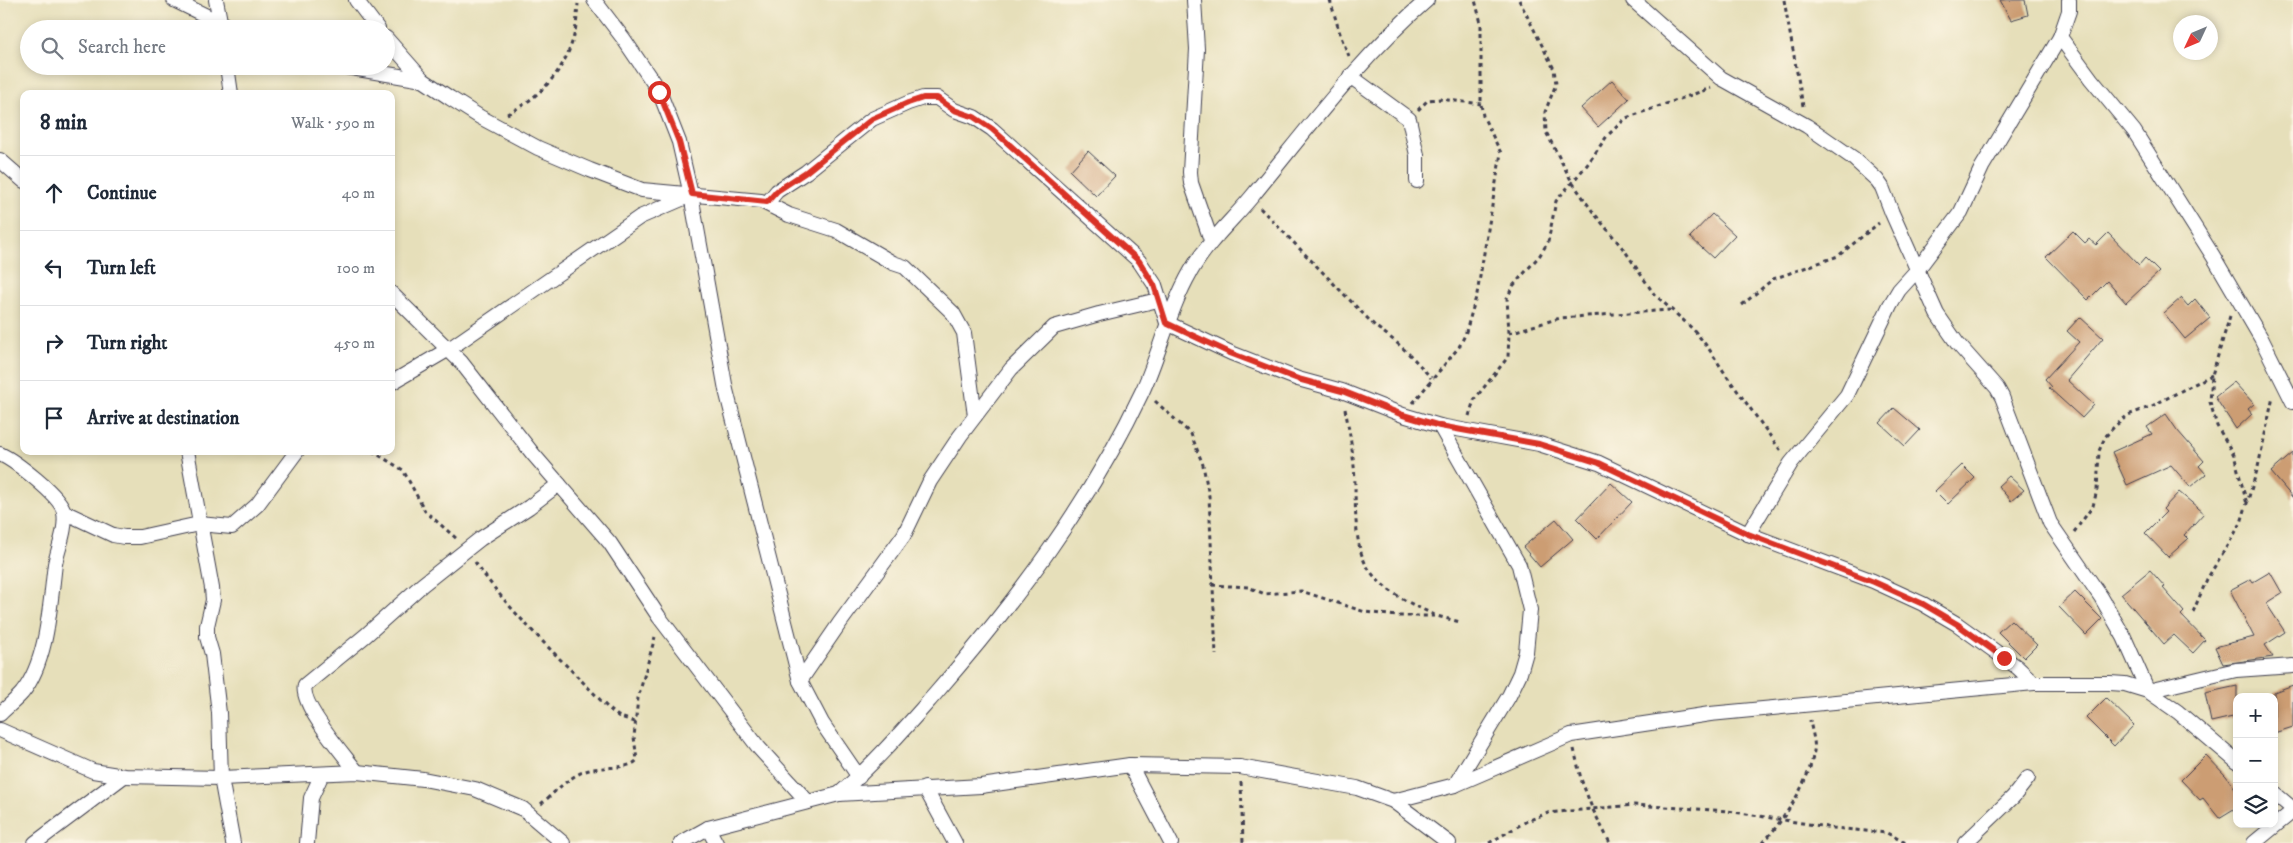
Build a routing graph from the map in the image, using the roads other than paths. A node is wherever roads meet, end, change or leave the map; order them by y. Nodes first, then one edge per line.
1 (174, 0) edge
2 (216, 0) edge
3 (356, 0) edge
4 (594, 0) edge
5 (1194, 0) edge
6 (1428, 0) edge
7 (1633, 0) edge
8 (2069, 0) edge
9 (213, 20) edge
10 (223, 20) edge
11 (371, 20) edge
12 (2060, 37) junction
13 (395, 48) edge
14 (1353, 73) junction
15 (228, 75) edge
16 (393, 75) edge
17 (423, 80) junction
18 (230, 90) edge
19 (0, 160) edge
20 (20, 178) edge
21 (1417, 181) dead end
22 (692, 194) junction
23 (767, 202) junction
24 (1211, 240) junction
25 (1918, 269) junction
26 (395, 297) edge
27 (1158, 300) junction
28 (1166, 323) junction
29 (449, 349) junction
30 (395, 381) edge
31 (2293, 402) edge
32 (975, 416) junction
33 (1440, 426) junction
34 (0, 454) edge
35 (188, 455) edge
36 (294, 455) edge
37 (558, 484) junction
38 (64, 512) junction
39 (199, 524) junction
40 (1748, 534) junction
41 (2293, 666) edge
42 (800, 681) junction
43 (2034, 683) junction
44 (2148, 691) junction
45 (0, 714) edge
46 (0, 730) edge
47 (2233, 759) edge
48 (1130, 764) junction
49 (358, 772) junction
50 (322, 774) junction
51 (124, 776) junction
52 (859, 777) junction
53 (221, 778) junction
54 (2028, 778) dead end
55 (1454, 785) junction
56 (925, 788) junction
57 (839, 794) junction
58 (2278, 797) edge
59 (1393, 801) junction
60 (808, 802) junction
61 (2293, 810) edge
62 (708, 828) junction
63 (34, 843) edge
64 (233, 843) edge
65 (307, 843) edge
66 (564, 843) edge
67 (681, 843) edge
68 (716, 843) edge
69 (954, 843) edge
70 (1171, 843) edge
71 (1449, 843) edge
72 (1965, 843) edge
73 (2254, 843) edge

1 - 9 street
2 - 10 street
3 - 11 street
4 - 22 street
5 - 24 street
6 - 14 street
7 - 25 street
8 - 12 street
12 - 25 street
12 - 31 street
13 - 17 street
14 - 21 street
14 - 24 street
15 - 18 street
16 - 17 street
17 - 22 street
19 - 20 street
22 - 23 street
22 - 29 street
22 - 42 street
23 - 27 street
23 - 32 street
24 - 28 street
25 - 40 street
25 - 44 street
26 - 29 street
27 - 28 street
27 - 32 street
28 - 33 street
28 - 52 street
29 - 30 street
29 - 37 street
32 - 42 street
33 - 40 street
33 - 55 street
34 - 38 street
35 - 39 street
36 - 39 street
37 - 49 street
37 - 60 street
38 - 39 street
38 - 45 street
39 - 53 street
40 - 43 street
41 - 44 street
42 - 52 street
43 - 44 street
43 - 55 street
44 - 47 street
46 - 51 street
48 - 56 street
48 - 59 street
48 - 70 street
49 - 50 street
49 - 66 street
50 - 53 street
50 - 65 street
51 - 53 street
51 - 63 street
52 - 57 street
53 - 64 street
54 - 72 street
55 - 59 street
56 - 57 street
56 - 69 street
57 - 60 street
58 - 61 street
59 - 71 street
60 - 62 street
61 - 73 street
62 - 67 street
62 - 68 street

